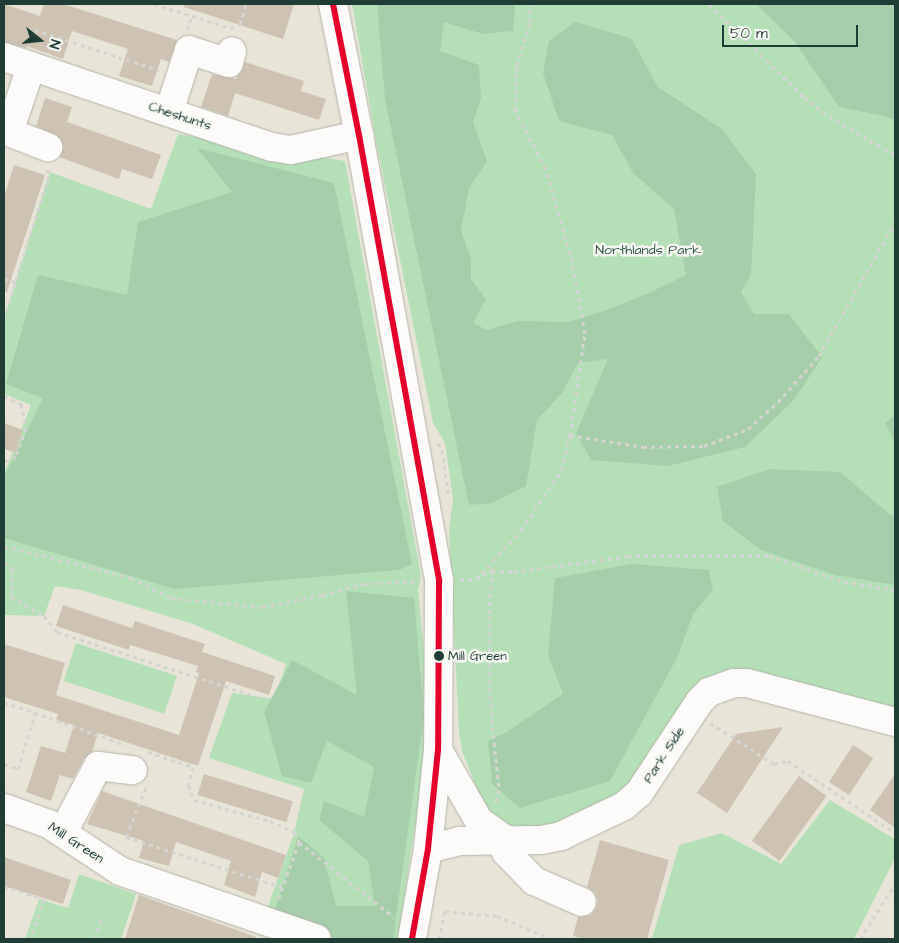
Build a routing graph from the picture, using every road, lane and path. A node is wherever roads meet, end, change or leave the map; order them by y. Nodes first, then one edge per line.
1 (154, 4) edge
2 (246, 4) edge
3 (333, 4) edge
4 (531, 4) edge
5 (709, 4) edge
6 (192, 16) junction
7 (35, 30) dead end
8 (186, 33) dead end
9 (232, 51) dead end
10 (4, 57) edge
11 (31, 66) junction
12 (164, 71) dead end
13 (169, 112) junction
14 (359, 135) junction
15 (895, 156) edge
16 (49, 160) joint
17 (895, 222) edge
18 (4, 278) edge
19 (15, 282) junction
20 (4, 318) edge
21 (4, 396) edge
22 (570, 436) junction
23 (4, 460) edge
24 (4, 546) edge
25 (4, 561) edge
26 (492, 570) junction
27 (476, 579) junction
28 (454, 580) dead end
29 (420, 581) dead end
30 (895, 590) edge
31 (258, 696) dead end
32 (4, 702) edge
33 (35, 713) junction
34 (708, 721) dead end
35 (895, 722) edge
36 (438, 750) junction
37 (156, 755) junction
38 (142, 763) junction
39 (4, 764) edge
40 (495, 807) dead end
41 (4, 808) edge
42 (63, 832) junction
43 (895, 834) edge
44 (505, 839) junction
45 (299, 842) junction
46 (428, 849) junction
47 (895, 884) edge
48 (4, 886) edge
49 (282, 887) junction
50 (582, 902) dead end
51 (439, 908) dead end
52 (445, 911) junction
53 (103, 916) dead end
54 (395, 918) dead end
55 (259, 922) edge
56 (30, 939) edge
57 (96, 939) edge
58 (317, 939) edge
59 (412, 939) edge
60 (439, 939) edge
61 (552, 939) edge
62 (860, 939) edge

1 - 6 path
2 - 6 path
3 - 14 street
4 - 22 path
5 - 15 path
6 - 8 path
7 - 12 path
9 - 13 street
10 - 11 street, Cheshunts
11 - 13 street, Cheshunts
11 - 16 street
13 - 14 street, Cheshunts
14 - 36 street
16 - 19 path
17 - 22 path
18 - 19 path
19 - 20 path
21 - 23 path
22 - 27 path
24 - 29 path
25 - 31 path
26 - 27 path
26 - 30 path
26 - 40 path
27 - 28 path
32 - 33 path
33 - 38 path
33 - 39 path
34 - 43 path
35 - 44 street, Park Side
36 - 44 street
36 - 46 street
37 - 38 path
37 - 38 path
37 - 45 path
38 - 42 street
38 - 49 path
41 - 42 street, Mill Green
42 - 55 street, Mill Green
44 - 46 street, Park Side
44 - 50 street
45 - 49 path
45 - 54 path
46 - 59 street
47 - 62 path
48 - 56 path
49 - 55 path
51 - 52 path
52 - 60 path
52 - 61 path
53 - 57 path
55 - 58 street, Mill Green

